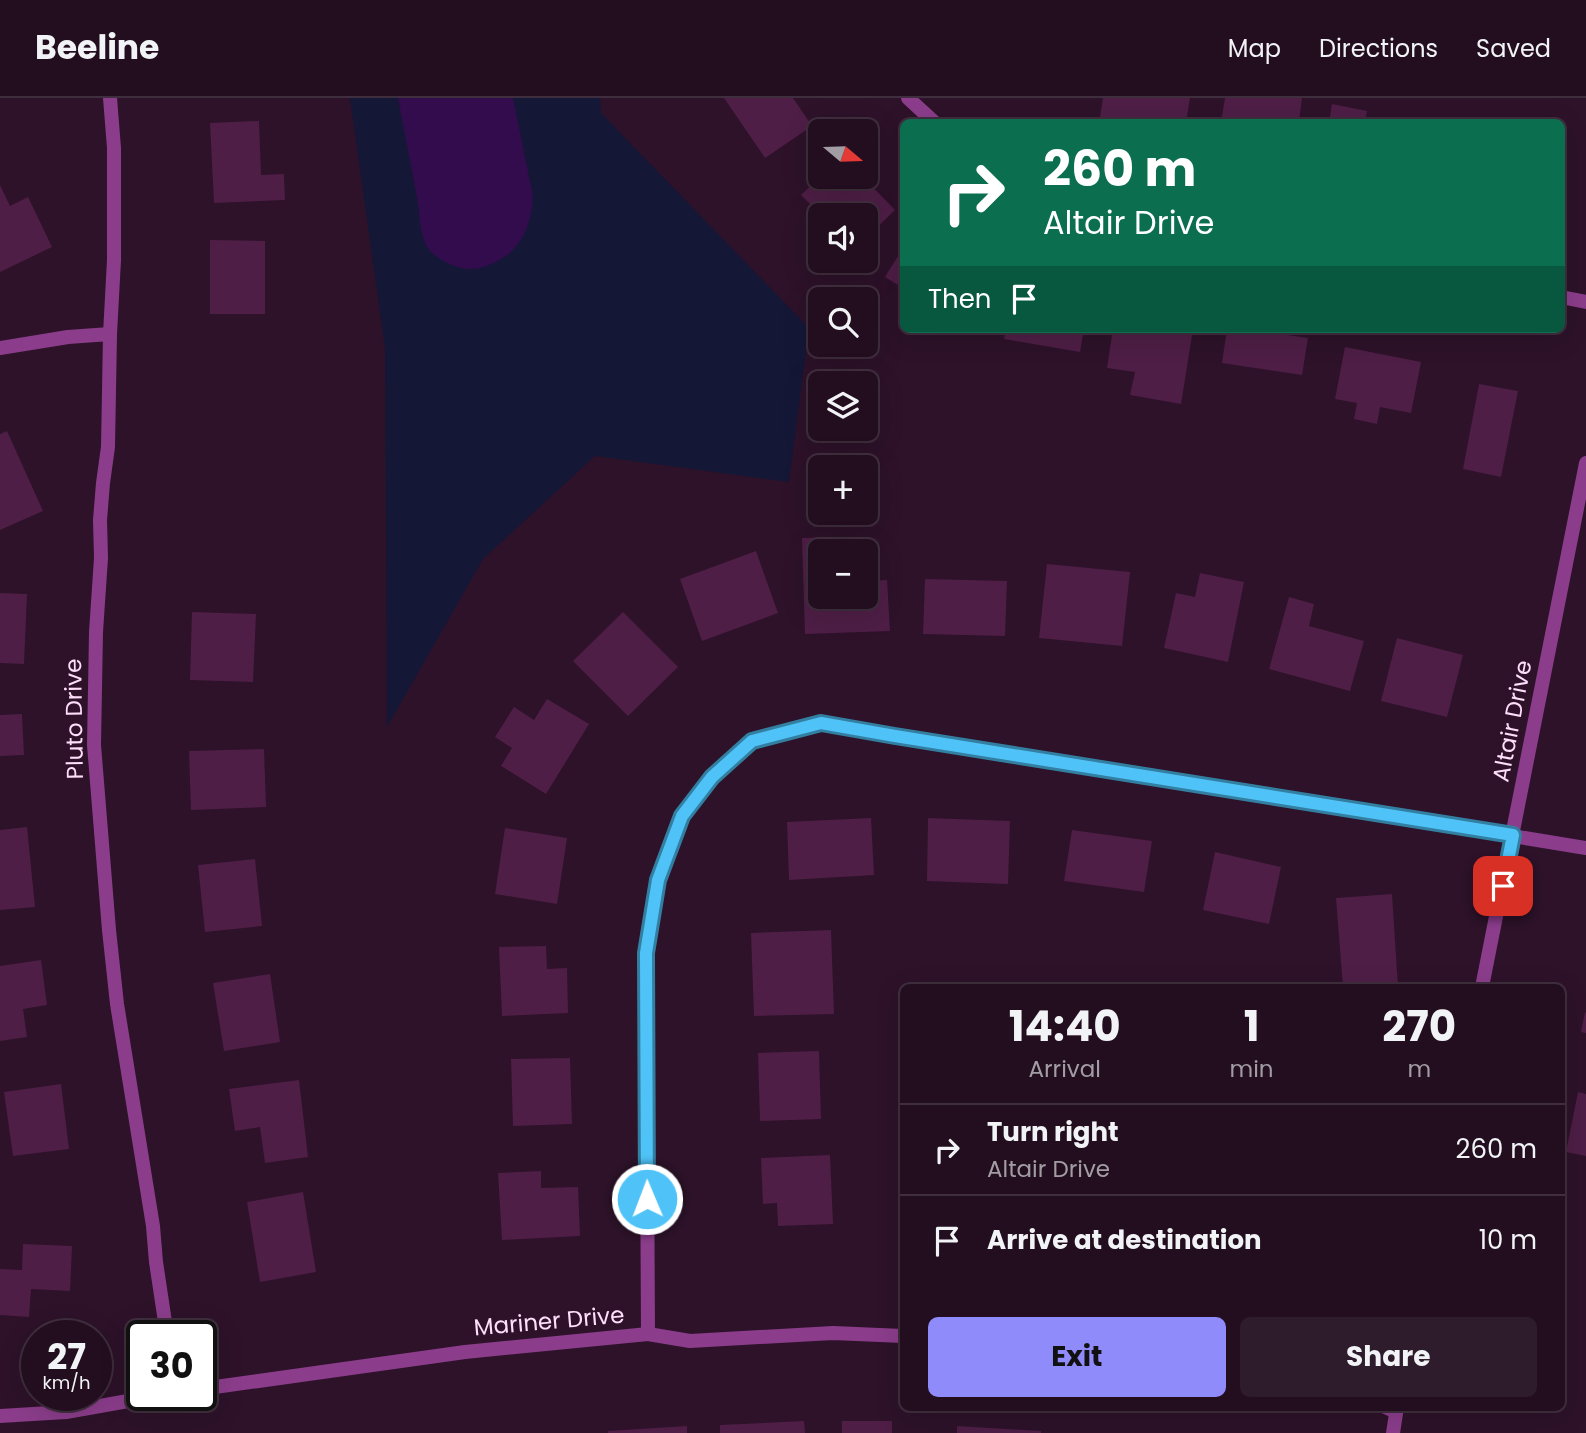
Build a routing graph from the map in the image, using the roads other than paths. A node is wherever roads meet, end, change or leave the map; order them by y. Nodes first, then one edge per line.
1 (110, 98) edge
2 (908, 98) edge
3 (931, 119) edge
4 (1565, 298) edge
5 (1586, 302) edge
6 (110, 334) junction
7 (0, 348) edge
8 (1586, 463) edge
9 (1513, 835) junction
10 (1586, 848) edge
11 (1483, 984) edge
12 (165, 1320) edge
13 (648, 1334) junction
14 (900, 1336) edge
15 (217, 1387) edge
16 (126, 1401) edge
17 (1393, 1411) edge
18 (0, 1416) edge
19 (1393, 1433) edge

1 - 6 street, Pluto Drive
2 - 3 street
4 - 5 street
6 - 7 street
6 - 12 street, Pluto Drive
8 - 9 street, Altair Drive
9 - 10 street
9 - 11 street, Altair Drive
9 - 13 street
13 - 14 street, Mariner Drive
13 - 15 street, Mariner Drive
16 - 18 street
17 - 19 street

